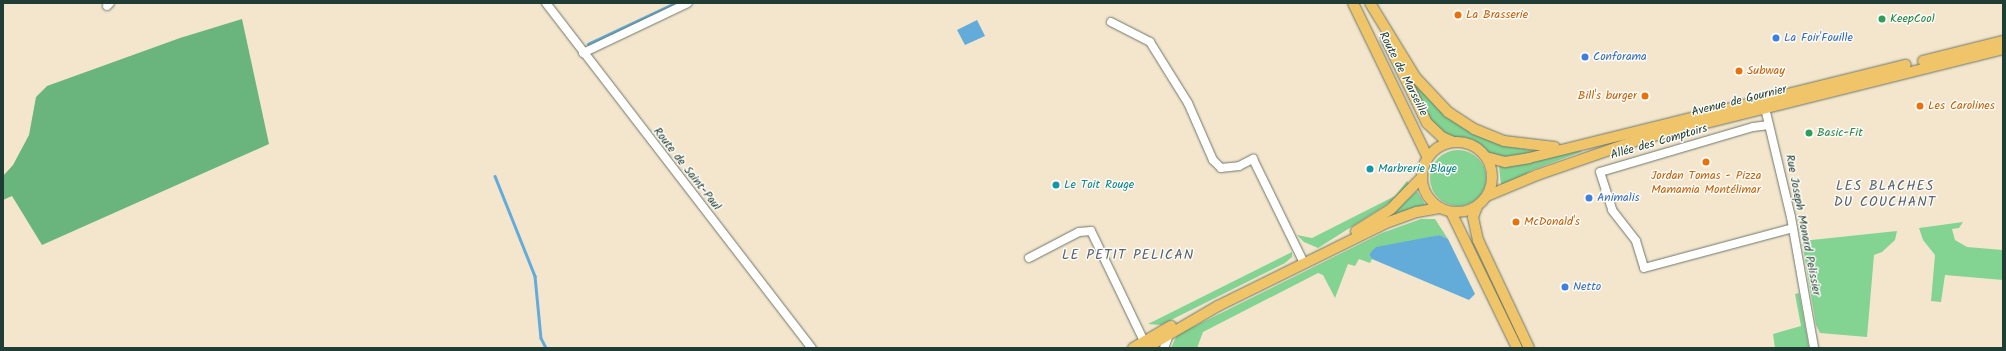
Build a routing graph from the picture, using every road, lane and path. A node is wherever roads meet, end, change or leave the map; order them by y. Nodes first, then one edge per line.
1 (546, 3) edge
2 (688, 3) edge
3 (1353, 3) edge
4 (1370, 3) edge
5 (1111, 22) dead end
6 (2003, 41) edge
7 (2003, 49) edge
8 (583, 53) junction
9 (1765, 108) junction
10 (1769, 125) junction
11 (1453, 142) junction
12 (1590, 142) junction
13 (1567, 147) junction
14 (1486, 157) junction
15 (1428, 158) junction
16 (1537, 175) junction
17 (1422, 177) junction
18 (1487, 196) junction
19 (1477, 206) junction
20 (1440, 208) junction
21 (1451, 212) junction
22 (1793, 228) junction
23 (1317, 256) junction
24 (1029, 258) dead end
25 (1304, 263) junction
26 (1218, 306) junction
27 (1169, 335) junction
28 (1145, 345) edge
29 (812, 348) edge
30 (1133, 348) edge
31 (1164, 348) edge
32 (1517, 348) edge
33 (1528, 348) edge
34 (1814, 348) edge

1 - 8 street, Route de Saint-Paul
2 - 8 street
3 - 15 main road, Route de Marseille
4 - 11 main road
4 - 13 main road
5 - 25 street
6 - 12 main road, Avenue de Gournier
7 - 9 main road, Avenue de Gournier
8 - 29 street, Route de Saint-Paul
9 - 10 street, Rue Joseph Monard Pelissier
9 - 16 main road, Avenue de Gournier
10 - 22 street, Rue Joseph Monard Pelissier
10 - 22 street, Allée des Comptoirs
11 - 14 main road
11 - 15 main road
12 - 13 main road, Avenue de Gournier
12 - 16 main road
13 - 14 main road, Avenue de Gournier
14 - 18 main road
15 - 17 main road
16 - 18 main road, Avenue de Gournier
17 - 20 main road
17 - 23 main road
18 - 19 main road
19 - 21 main road
19 - 33 main road
20 - 21 main road
20 - 23 main road
21 - 32 main road
22 - 34 street, Rue Joseph Monard Pelissier
23 - 25 main road
24 - 28 street
25 - 26 main road
26 - 27 main road
26 - 28 main road
27 - 28 main road
27 - 31 street
28 - 30 main road

